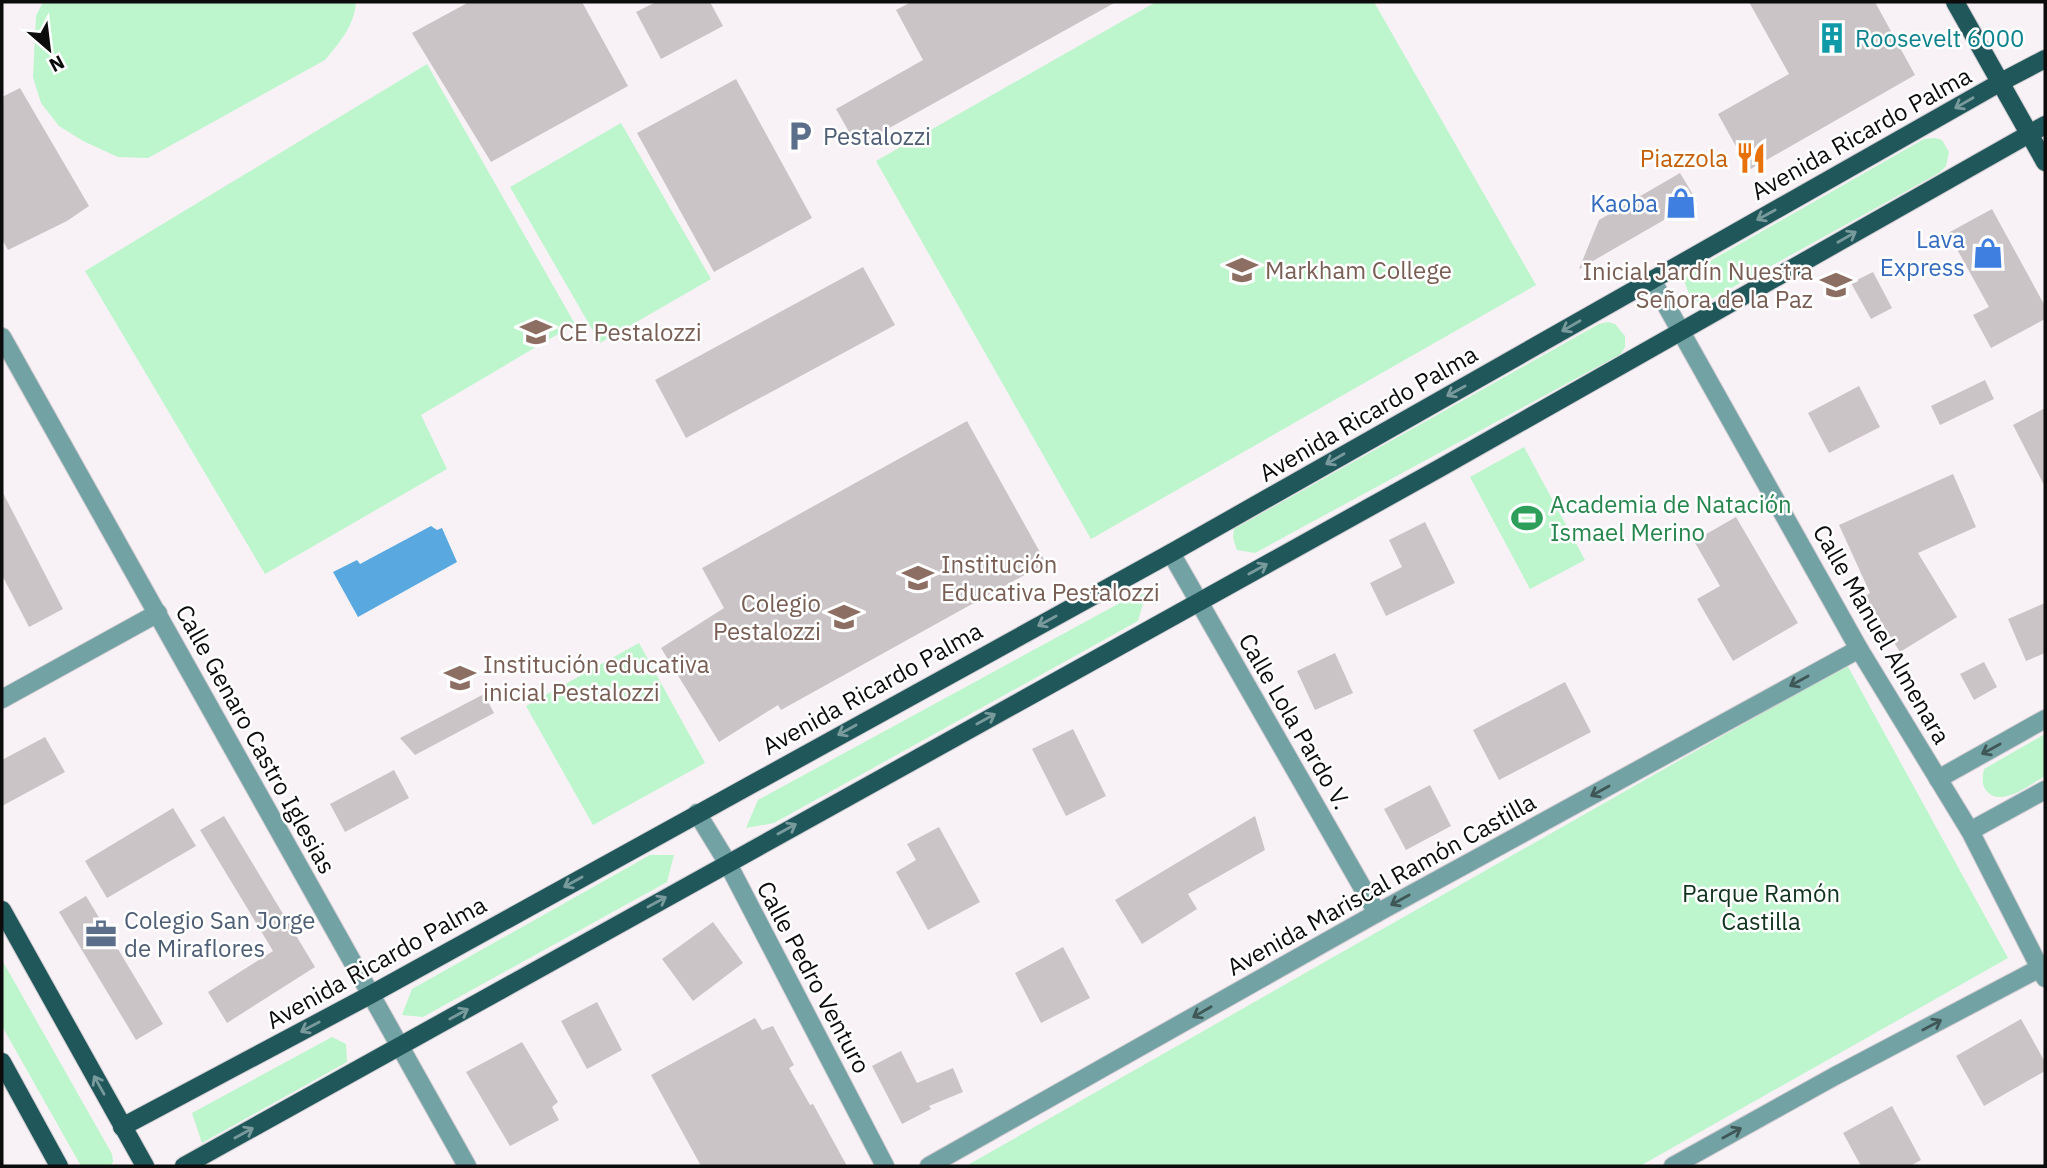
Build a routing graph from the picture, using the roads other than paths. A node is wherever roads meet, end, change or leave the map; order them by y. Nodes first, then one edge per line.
1 (1955, 2) edge
2 (2045, 59) edge
3 (2001, 82) junction
4 (2045, 125) edge
5 (2029, 134) junction
6 (2045, 162) edge
7 (1651, 281) junction
8 (1681, 331) junction
9 (2, 337) edge
10 (1171, 553) junction
11 (1199, 602) junction
12 (158, 613) junction
13 (1859, 649) junction
14 (2, 699) edge
15 (2045, 719) edge
16 (1938, 779) junction
17 (2045, 790) edge
18 (697, 813) junction
19 (1970, 831) junction
20 (727, 862) junction
21 (2, 910) edge
22 (1377, 913) junction
23 (2042, 973) edge
24 (370, 995) junction
25 (400, 1048) junction
26 (2, 1062) edge
27 (122, 1127) junction
28 (59, 1166) edge
29 (145, 1166) edge
30 (184, 1166) edge
31 (467, 1166) edge
32 (885, 1166) edge
33 (929, 1166) edge
34 (1673, 1166) edge

1 - 3 main road
2 - 3 main road, Avenida Ricardo Palma
3 - 5 main road
3 -> 7 main road, Avenida Ricardo Palma
4 - 5 main road
5 - 6 main road
8 -> 5 main road
7 - 8 street, Calle Manuel Almenara
7 -> 10 main road, Avenida Ricardo Palma
11 -> 8 main road
8 - 13 street, Calle Manuel Almenara
9 - 12 street, Calle Genaro Castro Iglesias
10 - 11 street, Calle Lola Pardo V.
10 -> 18 main road, Avenida Ricardo Palma
20 -> 11 main road
11 - 22 street, Calle Lola Pardo V.
12 - 14 street
12 - 24 street, Calle Genaro Castro Iglesias
13 - 16 street, Calle Manuel Almenara
13 -> 22 street, Avenida Mariscal Ramón Castilla
15 -> 16 street
16 - 19 street, Calle Manuel Almenara
17 - 19 street
18 - 20 street, Calle Pedro Venturo
18 -> 24 main road, Avenida Ricardo Palma
19 - 23 street, Calle Manuel Almenara
25 -> 20 main road
20 - 32 street, Calle Pedro Venturo
27 -> 21 main road
22 -> 33 street, Avenida Mariscal Ramón Castilla
34 -> 23 street
24 - 25 street, Calle Genaro Castro Iglesias
24 -> 27 main road, Avenida Ricardo Palma
30 -> 25 main road
25 - 31 street, Calle Genaro Castro Iglesias
26 - 28 main road
27 - 29 main road

